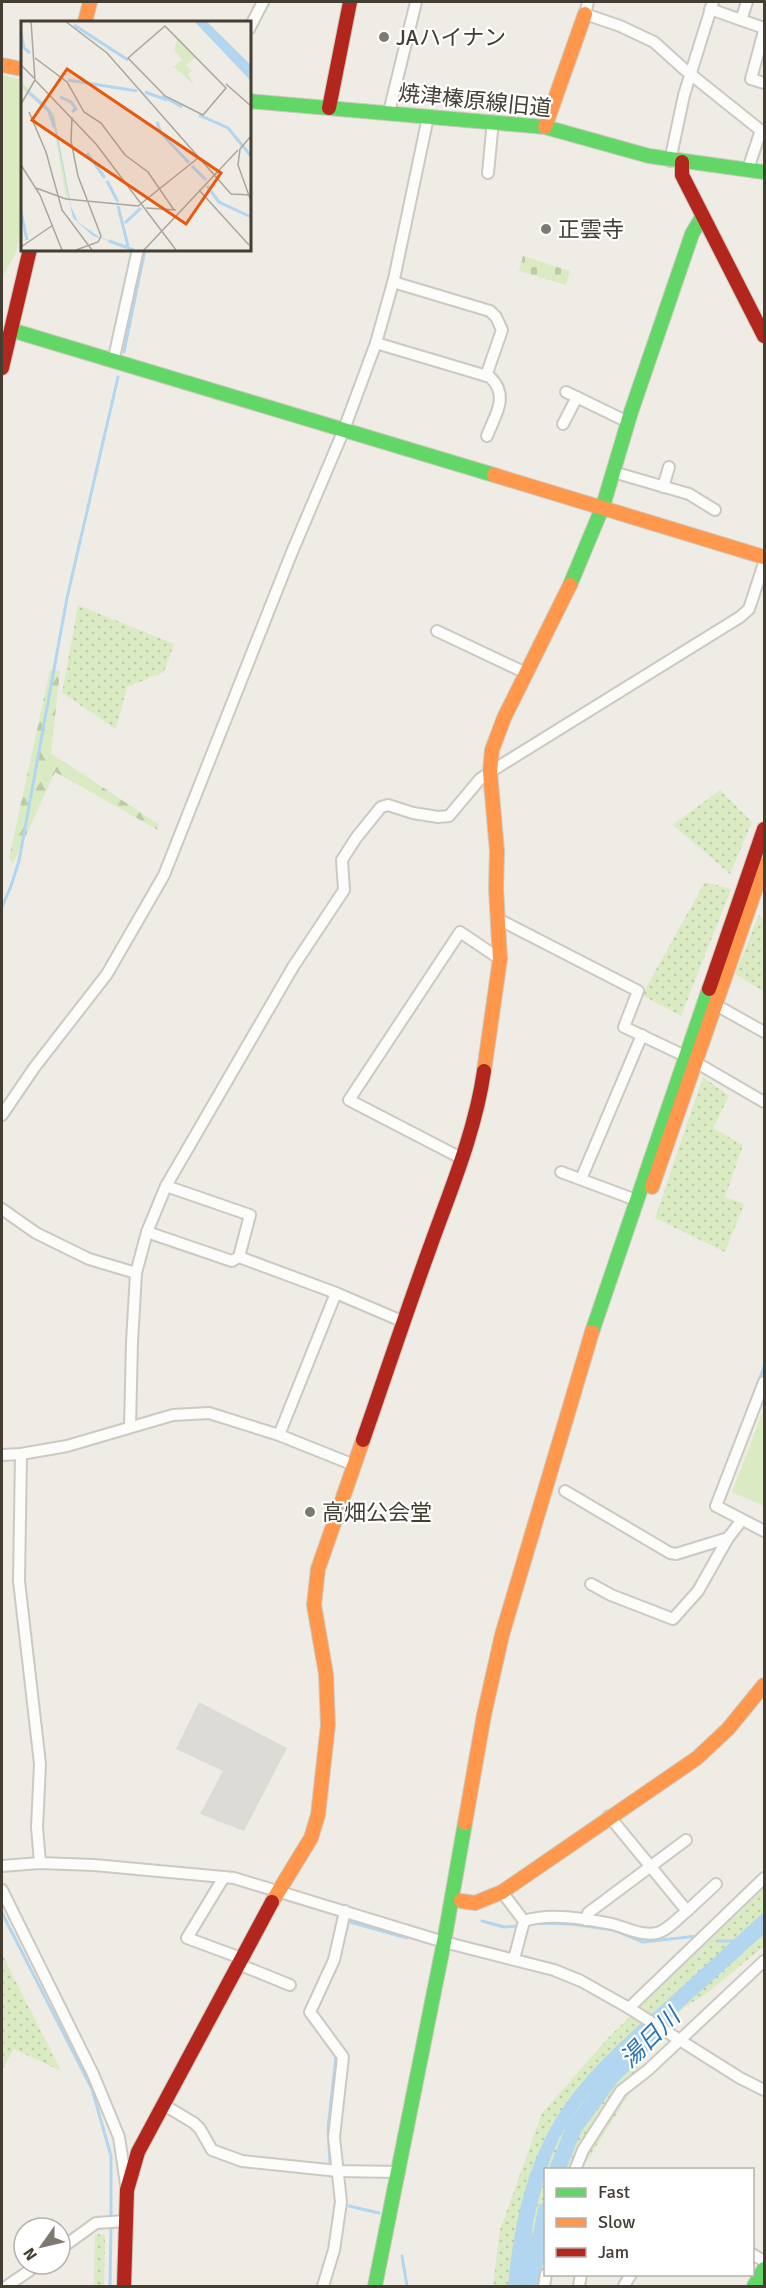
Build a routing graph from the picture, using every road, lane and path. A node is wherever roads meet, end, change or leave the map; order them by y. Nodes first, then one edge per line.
1 (90, 2) edge
2 (263, 2) edge
3 (350, 2) edge
4 (416, 2) edge
5 (747, 2) edge
6 (712, 5) edge
7 (587, 8) edge
8 (741, 20) junction
9 (85, 21) edge
10 (250, 27) edge
11 (765, 30) edge
12 (2, 64) edge
13 (21, 69) edge
14 (690, 74) junction
15 (765, 83) edge
16 (250, 101) edge
17 (328, 108) junction
18 (389, 112) junction
19 (428, 117) junction
20 (493, 121) junction
21 (545, 127) junction
22 (763, 132) edge
23 (676, 161) junction
24 (748, 169) junction
25 (765, 172) edge
26 (488, 173) dead end
27 (702, 217) junction
28 (30, 250) edge
29 (138, 250) edge
30 (393, 282) junction
31 (10, 330) junction
32 (765, 336) edge
33 (376, 343) junction
34 (113, 362) junction
35 (2, 368) edge
36 (486, 376) junction
37 (566, 392) dead end
38 (577, 397) junction
39 (628, 422) junction
40 (563, 424) dead end
41 (343, 432) junction
42 (487, 436) dead end
43 (669, 466) dead end
44 (613, 472) junction
45 (663, 487) junction
46 (603, 506) junction
47 (715, 510) dead end
48 (765, 557) edge
49 (765, 563) edge
50 (437, 632) dead end
51 (526, 673) junction
52 (490, 772) junction
53 (765, 829) edge
54 (765, 865) edge
55 (498, 919) junction
56 (500, 959) junction
57 (716, 1005) junction
58 (765, 1032) edge
59 (642, 1035) junction
60 (691, 1059) junction
61 (765, 1102) edge
62 (2, 1115) edge
63 (461, 1158) junction
64 (561, 1172) dead end
65 (581, 1179) junction
66 (166, 1186) junction
67 (636, 1200) junction
68 (2, 1209) edge
69 (147, 1232) junction
70 (239, 1257) junction
71 (136, 1273) junction
72 (336, 1293) junction
73 (404, 1322) junction
74 (765, 1382) edge
75 (130, 1427) junction
76 (279, 1435) junction
77 (21, 1454) junction
78 (2, 1455) edge
79 (354, 1465) junction
80 (565, 1491) dead end
81 (742, 1520) junction
82 (765, 1531) edge
83 (728, 1538) junction
84 (591, 1584) dead end
85 (765, 1685) edge
86 (609, 1816) junction
87 (686, 1840) dead end
88 (40, 1863) junction
89 (2, 1866) edge
90 (651, 1868) junction
91 (224, 1877) junction
92 (765, 1878) edge
93 (716, 1884) dead end
94 (2, 1890) edge
95 (278, 1891) junction
96 (502, 1892) junction
97 (461, 1901) junction
98 (345, 1911) junction
99 (687, 1911) junction
100 (586, 1920) junction
101 (524, 1922) junction
102 (448, 1943) junction
103 (514, 1959) junction
104 (765, 1960) edge
105 (240, 1961) junction
106 (290, 1985) dead end
107 (630, 2008) junction
108 (678, 2040) junction
109 (765, 2090) edge
110 (164, 2105) junction
111 (575, 2168) edge
112 (339, 2171) junction
113 (399, 2172) junction
114 (127, 2190) junction
115 (122, 2221) junction
116 (72, 2240) edge
117 (765, 2269) edge
118 (22, 2276) edge
119 (7, 2286) edge
120 (124, 2286) edge
121 (323, 2286) edge
122 (375, 2286) edge
123 (386, 2286) edge
124 (754, 2286) edge

1 - 9 street
2 - 10 street
3 - 17 street
4 - 18 street
5 - 8 street
6 - 8 street
6 - 14 street
7 - 14 street
7 - 21 street
8 - 11 street
11 - 15 street
12 - 13 street
14 - 22 street
14 - 23 street
16 - 17 street, 焼津榛原線旧道
17 - 18 street, 焼津榛原線旧道
18 - 19 street, 焼津榛原線旧道
19 - 20 street, 焼津榛原線旧道
19 - 30 street
20 - 21 street, 焼津榛原線旧道
20 - 26 street
21 - 23 street, 焼津榛原線旧道
22 - 24 street
23 - 24 street, 焼津榛原線旧道
23 - 27 street
24 - 25 street, 焼津榛原線旧道
27 - 32 street
27 - 39 street
28 - 31 street
29 - 34 street
30 - 33 street
30 - 36 street
31 - 34 street
31 - 35 street
33 - 36 street
33 - 41 street
34 - 41 street
36 - 42 street
37 - 38 street
38 - 39 street
38 - 40 street
39 - 44 street
41 - 46 street
41 - 62 street
43 - 45 street
44 - 45 street
44 - 46 street
45 - 47 street
46 - 48 street
46 - 51 street
49 - 52 street
50 - 51 street
51 - 52 street
52 - 55 street
52 - 66 street
53 - 60 street
54 - 57 street
55 - 56 street
55 - 59 street
56 - 63 street
56 - 63 street
57 - 58 street
57 - 60 street
59 - 60 street
59 - 65 street
60 - 61 street
60 - 67 street
60 - 97 street
63 - 73 street
64 - 65 street
65 - 67 street
66 - 69 street
66 - 70 street
67 - 102 street
68 - 71 street
69 - 70 street
69 - 71 street
70 - 72 street
71 - 75 street
72 - 73 street
72 - 76 street
73 - 79 street
74 - 81 street
75 - 76 street
75 - 77 street
76 - 79 street
77 - 78 street
77 - 88 street
79 - 95 street
80 - 83 street
81 - 82 street
81 - 83 street
83 - 84 street
85 - 86 street
86 - 90 street
86 - 96 street
87 - 90 street
88 - 89 street
88 - 91 street
90 - 99 street
90 - 100 street
91 - 95 street
91 - 105 street
92 - 107 street
93 - 99 street
94 - 114 street
95 - 98 street
95 - 105 street
96 - 97 street
96 - 101 street
97 - 102 street
98 - 102 street
98 - 112 street
99 - 100 street
100 - 101 street
101 - 103 street
102 - 103 street
102 - 113 street
102 - 123 street
103 - 107 street
104 - 108 street
105 - 106 street
105 - 110 street
107 - 108 street
108 - 109 street
108 - 111 street
110 - 112 street
110 - 114 street
112 - 113 street
112 - 121 street
113 - 122 street
114 - 115 street
115 - 116 street
115 - 120 street
117 - 124 street
118 - 119 street

